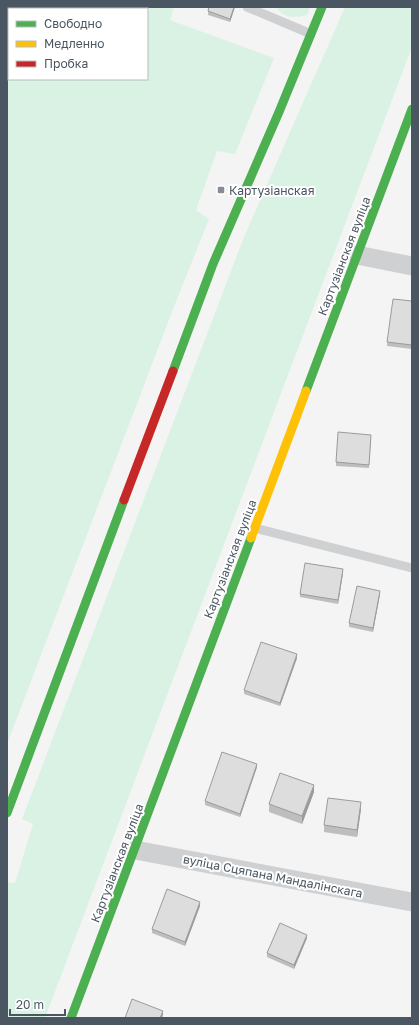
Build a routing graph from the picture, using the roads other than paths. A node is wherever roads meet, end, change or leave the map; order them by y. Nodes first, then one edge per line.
1 (322, 7) edge
2 (251, 8) edge
3 (311, 34) junction
4 (412, 109) edge
5 (357, 255) junction
6 (412, 266) edge
7 (255, 528) junction
8 (412, 568) edge
9 (7, 813) edge
10 (135, 850) junction
11 (412, 902) edge
12 (71, 1018) edge

1 - 3 street
2 - 3 lane
3 - 9 street
4 - 5 street, Картузіанская вуліца
5 - 6 street
5 - 7 street, Картузіанская вуліца
7 - 8 lane
7 - 10 street, Картузіанская вуліца
10 - 11 street, вуліца Сцяпана Мандалінскага
10 - 12 street, Картузіанская вуліца

